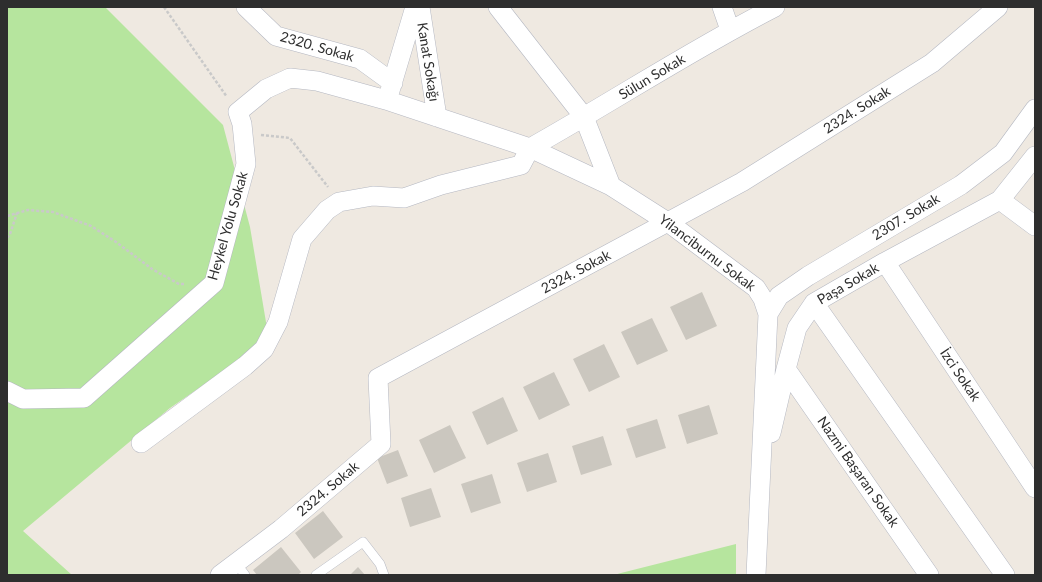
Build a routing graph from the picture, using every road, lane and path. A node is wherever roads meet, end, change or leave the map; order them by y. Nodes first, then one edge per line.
1 (164, 7) edge
2 (246, 7) edge
3 (415, 7) edge
4 (420, 7) edge
5 (498, 7) edge
6 (722, 7) edge
7 (775, 7) edge
8 (998, 7) edge
9 (730, 30) junction
10 (393, 83) junction
11 (386, 100) junction
12 (1035, 109) edge
13 (238, 112) junction
14 (437, 117) junction
15 (584, 117) junction
16 (243, 137) junction
17 (530, 148) junction
18 (1035, 156) edge
19 (611, 186) junction
20 (1000, 200) junction
21 (339, 202) junction
22 (17, 213) junction
23 (7, 216) edge
24 (669, 222) junction
25 (1035, 226) edge
26 (7, 238) edge
27 (885, 262) junction
28 (214, 283) junction
29 (814, 303) junction
30 (768, 314) junction
31 (786, 369) junction
32 (7, 391) edge
33 (141, 443) dead end
34 (760, 483) junction
35 (1035, 488) edge
36 (240, 569) edge
37 (220, 575) edge
38 (316, 575) edge
39 (384, 575) edge
40 (756, 575) edge
41 (930, 575) edge
42 (1005, 575) edge

1 - 13 path
2 - 10 street, 2320. Sokak
3 - 10 street
4 - 14 street, Kanat Sokağı
5 - 15 street
6 - 9 street
7 - 9 street, Sülun Sokak
8 - 24 street, 2324. Sokak
9 - 15 street, Sülun Sokak
10 - 11 street
11 - 13 street
11 - 14 street
12 - 30 street, 2307. Sokak
13 - 16 street, Heykel Yolu Sokak
14 - 17 street
15 - 17 street, Sülun Sokak
15 - 19 street
16 - 21 path
16 - 28 street, Heykel Yolu Sokak
17 - 19 street, Yilanciburnu Sokak
17 - 21 street
18 - 20 street, Paşa Sokak
19 - 24 street, Yilanciburnu Sokak
20 - 25 street
20 - 27 street, Paşa Sokak
21 - 33 street
22 - 23 path
22 - 26 path
22 - 28 path
24 - 30 street, Yilanciburnu Sokak
24 - 36 street, 2324. Sokak
27 - 29 street, Paşa Sokak
27 - 35 street, İzci Sokak
28 - 32 street, Heykel Yolu Sokak
29 - 31 street, Paşa Sokak
29 - 42 street
30 - 34 street, Yilanciburnu Sokak
31 - 34 street, Paşa Sokak
31 - 41 street, Nazmi Başaran Sokak
34 - 40 street, Yilanciburnu Sokak
36 - 37 street, 2324. Sokak
38 - 39 lane

